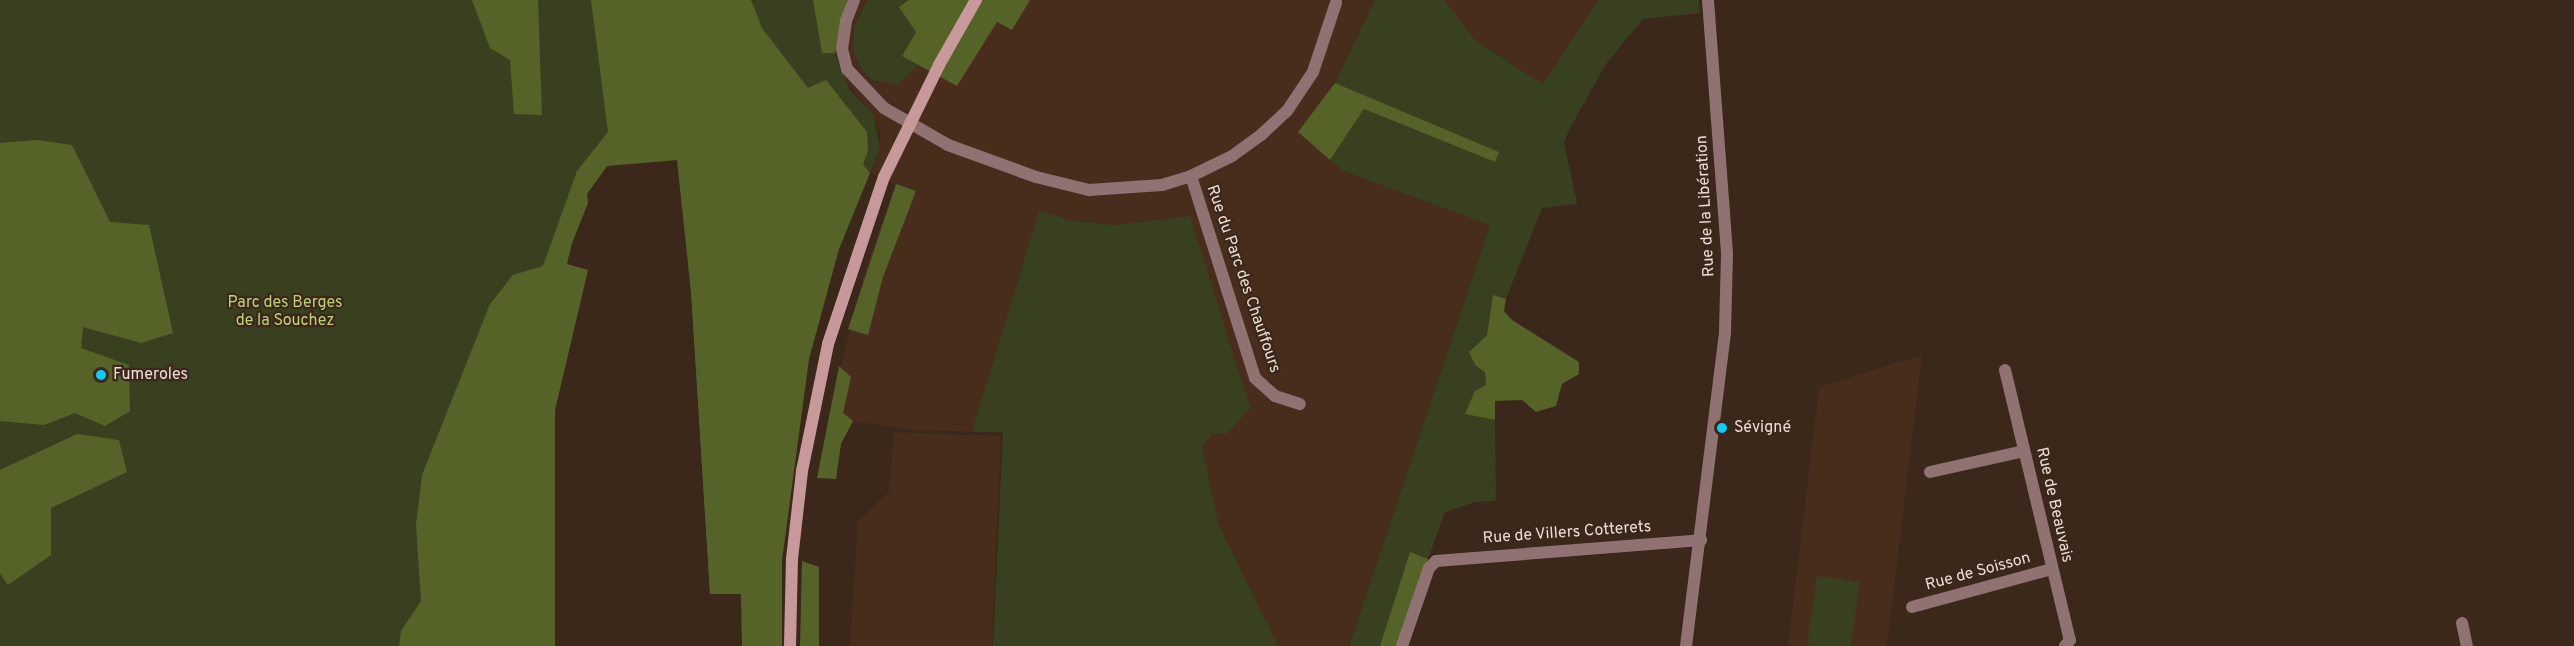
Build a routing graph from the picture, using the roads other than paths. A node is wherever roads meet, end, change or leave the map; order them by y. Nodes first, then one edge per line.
1 (854, 0) edge
2 (976, 0) edge
3 (1708, 0) edge
4 (1336, 3) dead end
5 (909, 122) junction
6 (1191, 176) junction
7 (2005, 370) dead end
8 (1300, 404) dead end
9 (2024, 451) junction
10 (1930, 472) dead end
11 (1701, 540) junction
12 (2052, 569) junction
13 (1912, 607) dead end
14 (2462, 623) dead end
15 (790, 646) edge
16 (1402, 646) edge
17 (1686, 646) edge
18 (2065, 646) edge
19 (2467, 646) edge

1 - 5 street, Rue du Parc des Chauffours
2 - 5 main road
3 - 11 street, Rue de la Libération
4 - 6 street, Rue du Parc des Chauffours
5 - 6 street, Rue du Parc des Chauffours
5 - 15 main road
6 - 8 street, Rue du Parc des Chauffours
7 - 9 street, Rue de Beauvais
9 - 10 street
9 - 12 street, Rue de Beauvais
11 - 16 street, Rue de Villers Cotterets
11 - 17 street, Rue de la Libération
12 - 13 street, Rue de Soisson
12 - 18 street, Rue de Beauvais
14 - 19 street

